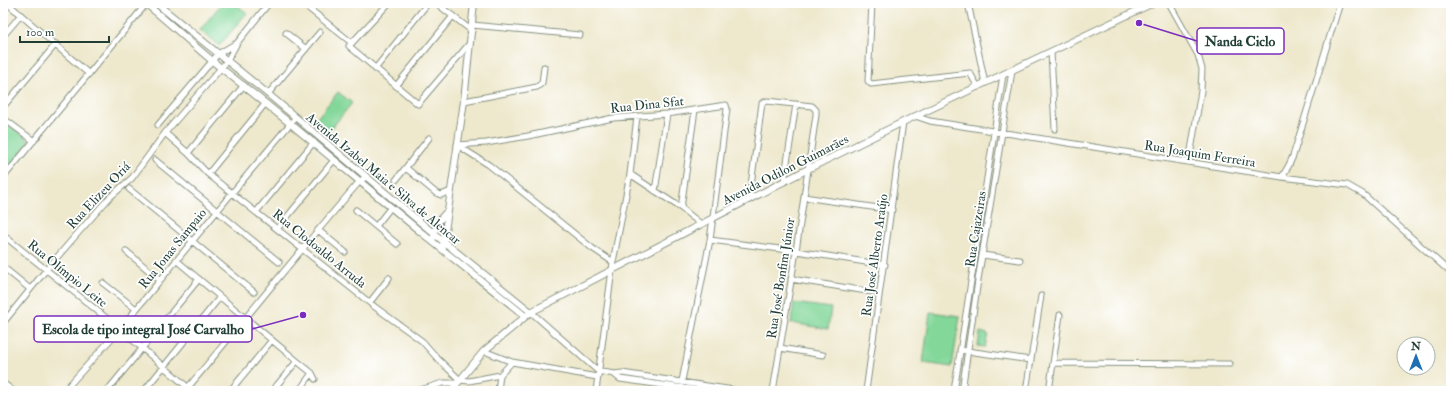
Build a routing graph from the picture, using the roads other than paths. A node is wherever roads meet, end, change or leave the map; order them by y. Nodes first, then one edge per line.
1 (7, 3) edge
2 (146, 3) edge
3 (156, 3) edge
4 (269, 3) edge
5 (302, 3) edge
6 (389, 3) edge
7 (428, 3) edge
8 (436, 3) edge
9 (474, 3) edge
10 (968, 3) edge
11 (1153, 3) edge
12 (1169, 3) edge
13 (1340, 3) edge
14 (872, 4) edge
15 (21, 14) junction
16 (452, 16) junction
17 (472, 28) junction
18 (320, 32) dead end
19 (286, 33) dead end
20 (580, 35) dead end
21 (3, 36) edge
22 (203, 42) junction
23 (471, 42) junction
24 (237, 43) junction
25 (352, 43) junction
26 (56, 44) junction
27 (198, 48) junction
28 (306, 49) junction
29 (1051, 52) junction
30 (218, 54) junction
31 (213, 60) junction
32 (227, 61) junction
33 (221, 67) junction
34 (544, 67) dead end
35 (375, 69) junction
36 (1012, 71) junction
37 (89, 74) junction
38 (1003, 75) junction
39 (985, 83) junction
40 (244, 85) junction
41 (396, 86) junction
42 (978, 87) junction
43 (268, 94) junction
44 (464, 101) junction
45 (177, 103) junction
46 (265, 104) junction
47 (796, 104) junction
48 (3, 107) edge
49 (185, 110) junction
50 (695, 110) junction
51 (667, 114) junction
52 (915, 116) junction
53 (637, 117) junction
54 (3, 118) edge
55 (295, 118) junction
56 (903, 122) junction
57 (291, 124) junction
58 (158, 125) dead end
59 (1055, 129) dead end
60 (994, 130) junction
61 (1002, 132) junction
62 (165, 133) junction
63 (429, 138) dead end
64 (34, 141) junction
65 (314, 142) junction
66 (457, 145) junction
67 (329, 151) junction
68 (188, 153) junction
69 (155, 160) dead end
70 (334, 160) junction
71 (1188, 162) junction
72 (406, 168) junction
73 (808, 169) junction
74 (208, 174) junction
75 (630, 174) junction
76 (1282, 177) junction
77 (3, 178) edge
78 (363, 179) junction
79 (396, 180) dead end
80 (784, 182) junction
81 (129, 189) dead end
82 (655, 190) junction
83 (451, 191) junction
84 (232, 193) junction
85 (804, 197) junction
86 (749, 200) junction
87 (391, 207) junction
88 (681, 208) junction
89 (356, 210) dead end
90 (892, 210) junction
91 (217, 211) junction
92 (257, 211) junction
93 (448, 211) junction
94 (713, 218) junction
95 (701, 224) junction
96 (376, 226) junction
97 (278, 228) junction
98 (318, 230) junction
99 (434, 233) junction
100 (3, 235) edge
101 (710, 240) junction
102 (192, 241) junction
103 (444, 242) junction
104 (434, 243) junction
105 (398, 244) dead end
106 (302, 248) junction
107 (126, 250) dead end
108 (442, 250) junction
109 (796, 251) junction
110 (345, 252) dead end
111 (982, 255) junction
112 (176, 260) junction
113 (1020, 260) dead end
114 (279, 262) dead end
115 (613, 262) junction
116 (885, 264) junction
117 (3, 267) edge
118 (46, 270) junction
119 (612, 270) junction
120 (1451, 273) edge
121 (479, 275) junction
122 (389, 278) dead end
123 (791, 278) junction
124 (199, 279) junction
125 (160, 280) junction
126 (103, 283) dead end
127 (30, 289) junction
128 (504, 289) junction
129 (254, 292) dead end
130 (873, 292) dead end
131 (499, 294) junction
132 (1041, 296) dead end
133 (220, 297) junction
134 (370, 302) junction
135 (136, 309) junction
136 (531, 312) junction
137 (1060, 315) dead end
138 (525, 316) junction
139 (246, 318) junction
140 (3, 323) edge
141 (120, 329) junction
142 (272, 340) junction
143 (142, 348) junction
144 (780, 348) junction
145 (960, 350) junction
146 (484, 351) junction
147 (968, 351) junction
148 (823, 355) dead end
149 (1031, 360) junction
150 (297, 361) junction
151 (512, 362) junction
152 (1053, 363) junction
153 (1230, 364) dead end
154 (164, 367) junction
155 (598, 371) junction
156 (312, 373) junction
157 (614, 374) junction
158 (500, 376) junction
159 (597, 377) junction
160 (315, 379) dead end
161 (459, 381) junction
162 (683, 381) junction
163 (3, 383) edge
164 (681, 389) edge
165 (188, 390) edge
166 (13, 391) edge
167 (64, 391) edge
168 (107, 391) edge
169 (144, 391) edge
170 (230, 391) edge
171 (272, 391) edge
172 (299, 391) edge
173 (417, 391) edge
174 (451, 391) edge
175 (498, 391) edge
176 (596, 391) edge
177 (705, 391) edge
178 (740, 391) edge
179 (773, 391) edge
180 (866, 391) edge
181 (954, 391) edge
182 (962, 391) edge
183 (1026, 391) edge
184 (1049, 391) edge

1 - 15 street
2 - 27 street, Avenida Izabel Maia e Silva de Alencar
2 - 37 street
3 - 22 street, Avenida Izabel Maia e Silva de Alencar
4 - 24 street, Rua Elizeu Oriá
5 - 25 street
6 - 25 street
7 - 35 street
8 - 16 street
9 - 17 street
10 - 39 street
11 - 29 street, Avenida Odilon Guimarães
12 - 71 street
13 - 76 street
14 - 42 street
15 - 21 street
15 - 26 street
16 - 17 street
16 - 41 street
17 - 20 street
17 - 23 street
18 - 28 street
19 - 28 street
22 - 27 street
22 - 30 street, Avenida Izabel Maia e Silva de Alencar
23 - 41 street
23 - 44 street
24 - 30 street, Rua Elizeu Oriá
24 - 32 street, Rua Elizeu Oriá
25 - 35 street
26 - 37 street
26 - 48 street
27 - 31 street, Avenida Izabel Maia e Silva de Alencar
28 - 43 street
29 - 36 street, Avenida Odilon Guimarães
29 - 59 street
30 - 31 street, Rua Elizeu Oriá
30 - 32 street, Avenida Izabel Maia e Silva de Alencar
31 - 33 street, Avenida Izabel Maia e Silva de Alencar
31 - 45 street, Rua Elizeu Oriá
32 - 33 street, Rua Elizeu Oriá
32 - 43 street, Avenida Izabel Maia e Silva de Alencar
33 - 40 street, Avenida Izabel Maia e Silva de Alencar
33 - 49 street, Rua Elizeu Oriá
34 - 44 street
35 - 41 street
36 - 38 street, Avenida Odilon Guimarães
36 - 61 street, Rua Cajazeiras
37 - 64 street
38 - 39 street, Avenida Odilon Guimarães
38 - 60 street, Rua Cajazeiras
39 - 42 street, Avenida Odilon Guimarães
40 - 46 street, Avenida Izabel Maia e Silva de Alencar
40 - 68 street
42 - 52 street, Avenida Odilon Guimarães
43 - 55 street, Avenida Izabel Maia e Silva de Alencar
44 - 66 street
45 - 49 street
45 - 58 street, Rua Elizeu Oriá
46 - 57 street, Avenida Izabel Maia e Silva de Alencar
46 - 74 street
47 - 73 street, Rua José Bonfim Júnior
47 - 80 street
47 - 86 street
49 - 62 street, Rua Elizeu Oriá
50 - 51 street, Rua Dina Sfat
50 - 88 street
50 - 94 street, Rua Dina Sfat
51 - 53 street, Rua Dina Sfat
51 - 82 street
52 - 56 street, Avenida Odilon Guimarães
52 - 60 street, Rua Joaquim Ferreira
53 - 66 street, Rua Dina Sfat
53 - 75 street
54 - 64 street
55 - 57 street, Rua Jonas Sampaio
55 - 67 street, Avenida Izabel Maia e Silva de Alencar
56 - 73 street, Avenida Odilon Guimarães
56 - 90 street, Rua José Alberto Araújo
57 - 65 street, Avenida Izabel Maia e Silva de Alencar
57 - 84 street, Rua Jonas Sampaio
60 - 61 street, Rua Joaquim Ferreira
60 - 145 street, Rua Cajazeiras
61 - 71 street, Rua Joaquim Ferreira
61 - 111 street, Rua Cajazeiras
62 - 68 street, Rua Clodoaldo Arruda
62 - 118 street, Rua Elizeu Oriá
63 - 72 street
64 - 77 street
65 - 67 street, Avenida Izabel Maia e Silva de Alencar
65 - 92 street
66 - 83 street
66 - 115 street
67 - 70 street, Avenida Izabel Maia e Silva de Alencar
67 - 78 street, Avenida Izabel Maia e Silva de Alencar
68 - 74 street, Rua Clodoaldo Arruda
69 - 91 street
70 - 78 street, Avenida Izabel Maia e Silva de Alencar
70 - 97 street
71 - 76 street, Rua Joaquim Ferreira
72 - 79 street
72 - 83 street
73 - 80 street, Avenida Odilon Guimarães
73 - 85 street, Rua José Bonfim Júnior
74 - 84 street, Rua Clodoaldo Arruda
75 - 82 street
75 - 115 street
76 - 120 street, Rua Joaquim Ferreira
78 - 87 street, Avenida Izabel Maia e Silva de Alencar
78 - 98 street
78 - 99 street, Avenida Izabel Maia e Silva de Alencar
80 - 86 street, Avenida Odilon Guimarães
81 - 102 street
82 - 88 street
83 - 93 street
84 - 91 street, Rua Jonas Sampaio
84 - 92 street, Rua Clodoaldo Arruda
85 - 90 street
85 - 109 street, Rua José Bonfim Júnior
86 - 94 street, Avenida Odilon Guimarães
87 - 96 street
87 - 104 street, Avenida Izabel Maia e Silva de Alencar
88 - 95 street
89 - 96 street
90 - 116 street, Rua José Alberto Araújo
91 - 102 street, Rua Jonas Sampaio
91 - 114 street
92 - 97 street, Rua Clodoaldo Arruda
93 - 99 street
93 - 103 street
94 - 95 street, Avenida Odilon Guimarães
94 - 101 street
95 - 119 street, Avenida Odilon Guimarães
96 - 105 street
97 - 106 street, Rua Clodoaldo Arruda
98 - 106 street
98 - 110 street
99 - 103 street, Avenida Izabel Maia e Silva de Alencar
99 - 104 street
100 - 118 street, Rua Olímpio Leite
101 - 109 street
101 - 162 street
102 - 112 street, Rua Jonas Sampaio
102 - 129 street
103 - 108 street
103 - 121 street, Avenida Izabel Maia e Silva de Alencar
104 - 108 street, Avenida Izabel Maia e Silva de Alencar
106 - 134 street, Rua Clodoaldo Arruda
106 - 139 street
107 - 125 street
108 - 121 street, Avenida Izabel Maia e Silva de Alencar
109 - 116 street
109 - 123 street, Rua José Bonfim Júnior
111 - 113 street
111 - 147 street, Rua Cajazeiras
112 - 124 street
112 - 125 street, Rua Jonas Sampaio
115 - 119 street
116 - 180 street, Rua José Alberto Araújo
117 - 127 street
118 - 127 street, Rua Elizeu Oriá
118 - 141 street, Rua Olímpio Leite
119 - 136 street, Avenida Odilon Guimarães
119 - 155 street
121 - 128 street, Avenida Izabel Maia e Silva de Alencar
121 - 131 street, Avenida Izabel Maia e Silva de Alencar
122 - 134 street
123 - 130 street
123 - 144 street, Rua José Bonfim Júnior
124 - 133 street
124 - 143 street
125 - 135 street, Rua Jonas Sampaio
126 - 135 street
127 - 140 street, Rua Elizeu Oriá
128 - 131 street
128 - 136 street, Avenida Izabel Maia e Silva de Alencar
131 - 138 street, Avenida Izabel Maia e Silva de Alencar
132 - 149 street
133 - 139 street
133 - 154 street
134 - 161 street, Rua Clodoaldo Arruda
135 - 141 street, Rua Jonas Sampaio
136 - 138 street, Avenida Odilon Guimarães
136 - 155 street, Avenida Izabel Maia e Silva de Alencar
137 - 152 street
138 - 146 street, Avenida Odilon Guimarães
139 - 142 street
139 - 165 street
141 - 143 street, Rua Olímpio Leite
141 - 167 street, Rua Jonas Sampaio
142 - 150 street
142 - 170 street
143 - 154 street, Rua Olímpio Leite
143 - 168 street
144 - 148 street
144 - 179 street, Rua José Bonfim Júnior
145 - 147 street
145 - 181 street, Rua Cajazeiras
146 - 151 street
146 - 161 street, Avenida Odilon Guimarães
147 - 149 street
147 - 182 street, Rua Cajazeiras
149 - 183 street
150 - 156 street
150 - 171 street
151 - 158 street
151 - 159 street
152 - 153 street
152 - 184 street
154 - 165 street, Rua Olímpio Leite
154 - 169 street
155 - 157 street
155 - 159 street
156 - 160 street
156 - 172 street
157 - 162 street
157 - 164 street
158 - 161 street
158 - 175 street
159 - 176 street
161 - 173 street
161 - 174 street, Avenida Odilon Guimarães
162 - 164 street
162 - 178 street
163 - 166 street
164 - 177 street

